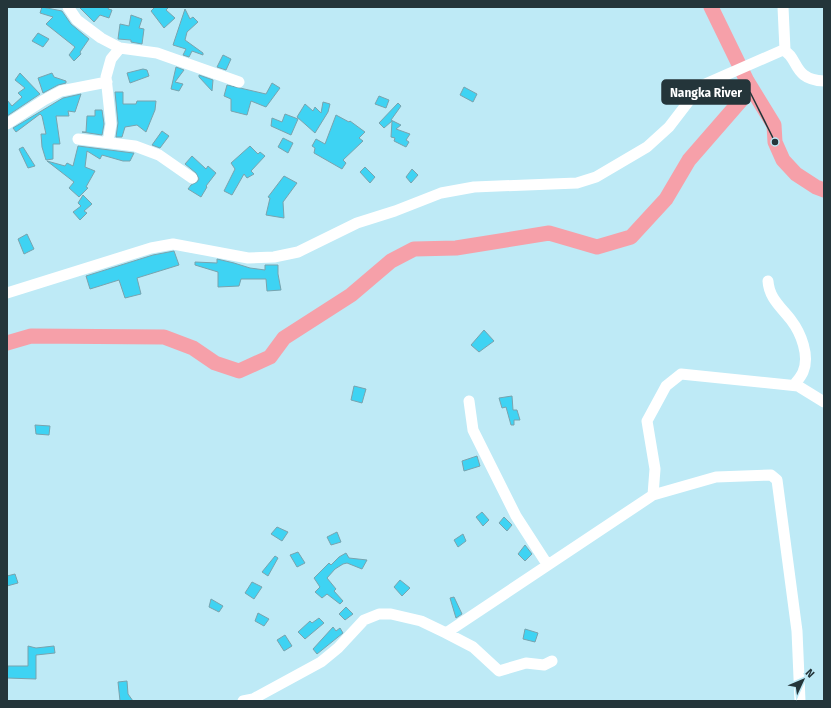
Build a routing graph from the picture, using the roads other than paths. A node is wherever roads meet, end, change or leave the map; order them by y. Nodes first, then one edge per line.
1 (68, 7) edge
2 (783, 7) edge
3 (120, 48) junction
4 (785, 50) junction
5 (824, 81) edge
6 (107, 82) junction
7 (239, 82) dead end
8 (7, 124) edge
9 (78, 139) dead end
10 (108, 142) junction
11 (192, 178) dead end
12 (768, 281) dead end
13 (7, 293) edge
14 (794, 385) junction
15 (468, 402) dead end
16 (824, 402) edge
17 (653, 495) junction
18 (547, 564) junction
19 (446, 633) junction
20 (552, 661) dead end
21 (244, 701) edge
22 (800, 701) edge

1 - 3 street
2 - 4 street
3 - 6 street
3 - 7 street
4 - 5 street
4 - 13 street
6 - 8 street
6 - 10 street
9 - 10 street
10 - 11 street
12 - 14 street
14 - 16 street
14 - 17 street
15 - 18 street
17 - 18 street
17 - 22 street
18 - 19 street
19 - 20 street
19 - 21 street

